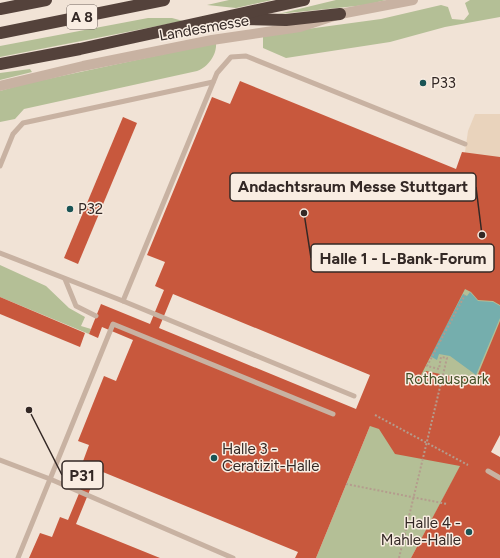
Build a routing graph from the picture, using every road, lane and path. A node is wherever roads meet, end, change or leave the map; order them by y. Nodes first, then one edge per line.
1 (46, 0) edge
2 (164, 0) edge
3 (304, 0) edge
4 (413, 0) edge
5 (0, 8) edge
6 (340, 14) junction
7 (224, 19) junction
8 (0, 33) edge
9 (0, 64) edge
10 (213, 82) junction
11 (0, 86) edge
12 (465, 144) dead end
13 (0, 166) edge
14 (0, 253) edge
15 (65, 279) junction
16 (465, 295) dead end
17 (123, 300) junction
18 (96, 316) dead end
19 (354, 396) dead end
20 (333, 414) dead end
21 (375, 415) dead end
22 (426, 441) junction
23 (0, 460) edge
24 (468, 465) dead end
25 (488, 472) dead end
26 (500, 478) edge
27 (50, 479) junction
28 (346, 484) dead end
29 (414, 497) junction
30 (447, 504) dead end
31 (18, 558) edge
32 (233, 558) edge
33 (399, 558) edge

1 - 5 highway, A 8
2 - 8 highway, A 8
3 - 7 highway
4 - 6 street, Landesmesse
6 - 7 highway
6 - 11 street, Landesmesse
7 - 9 highway, A 8
10 - 12 lane
10 - 13 lane
10 - 17 lane
14 - 15 lane
15 - 17 lane
15 - 18 lane
16 - 22 path
17 - 19 lane
20 - 27 lane
21 - 22 path
22 - 24 path
22 - 29 path
23 - 27 lane
25 - 26 lane
27 - 31 lane
27 - 32 lane
28 - 29 path
29 - 30 path
29 - 33 path

